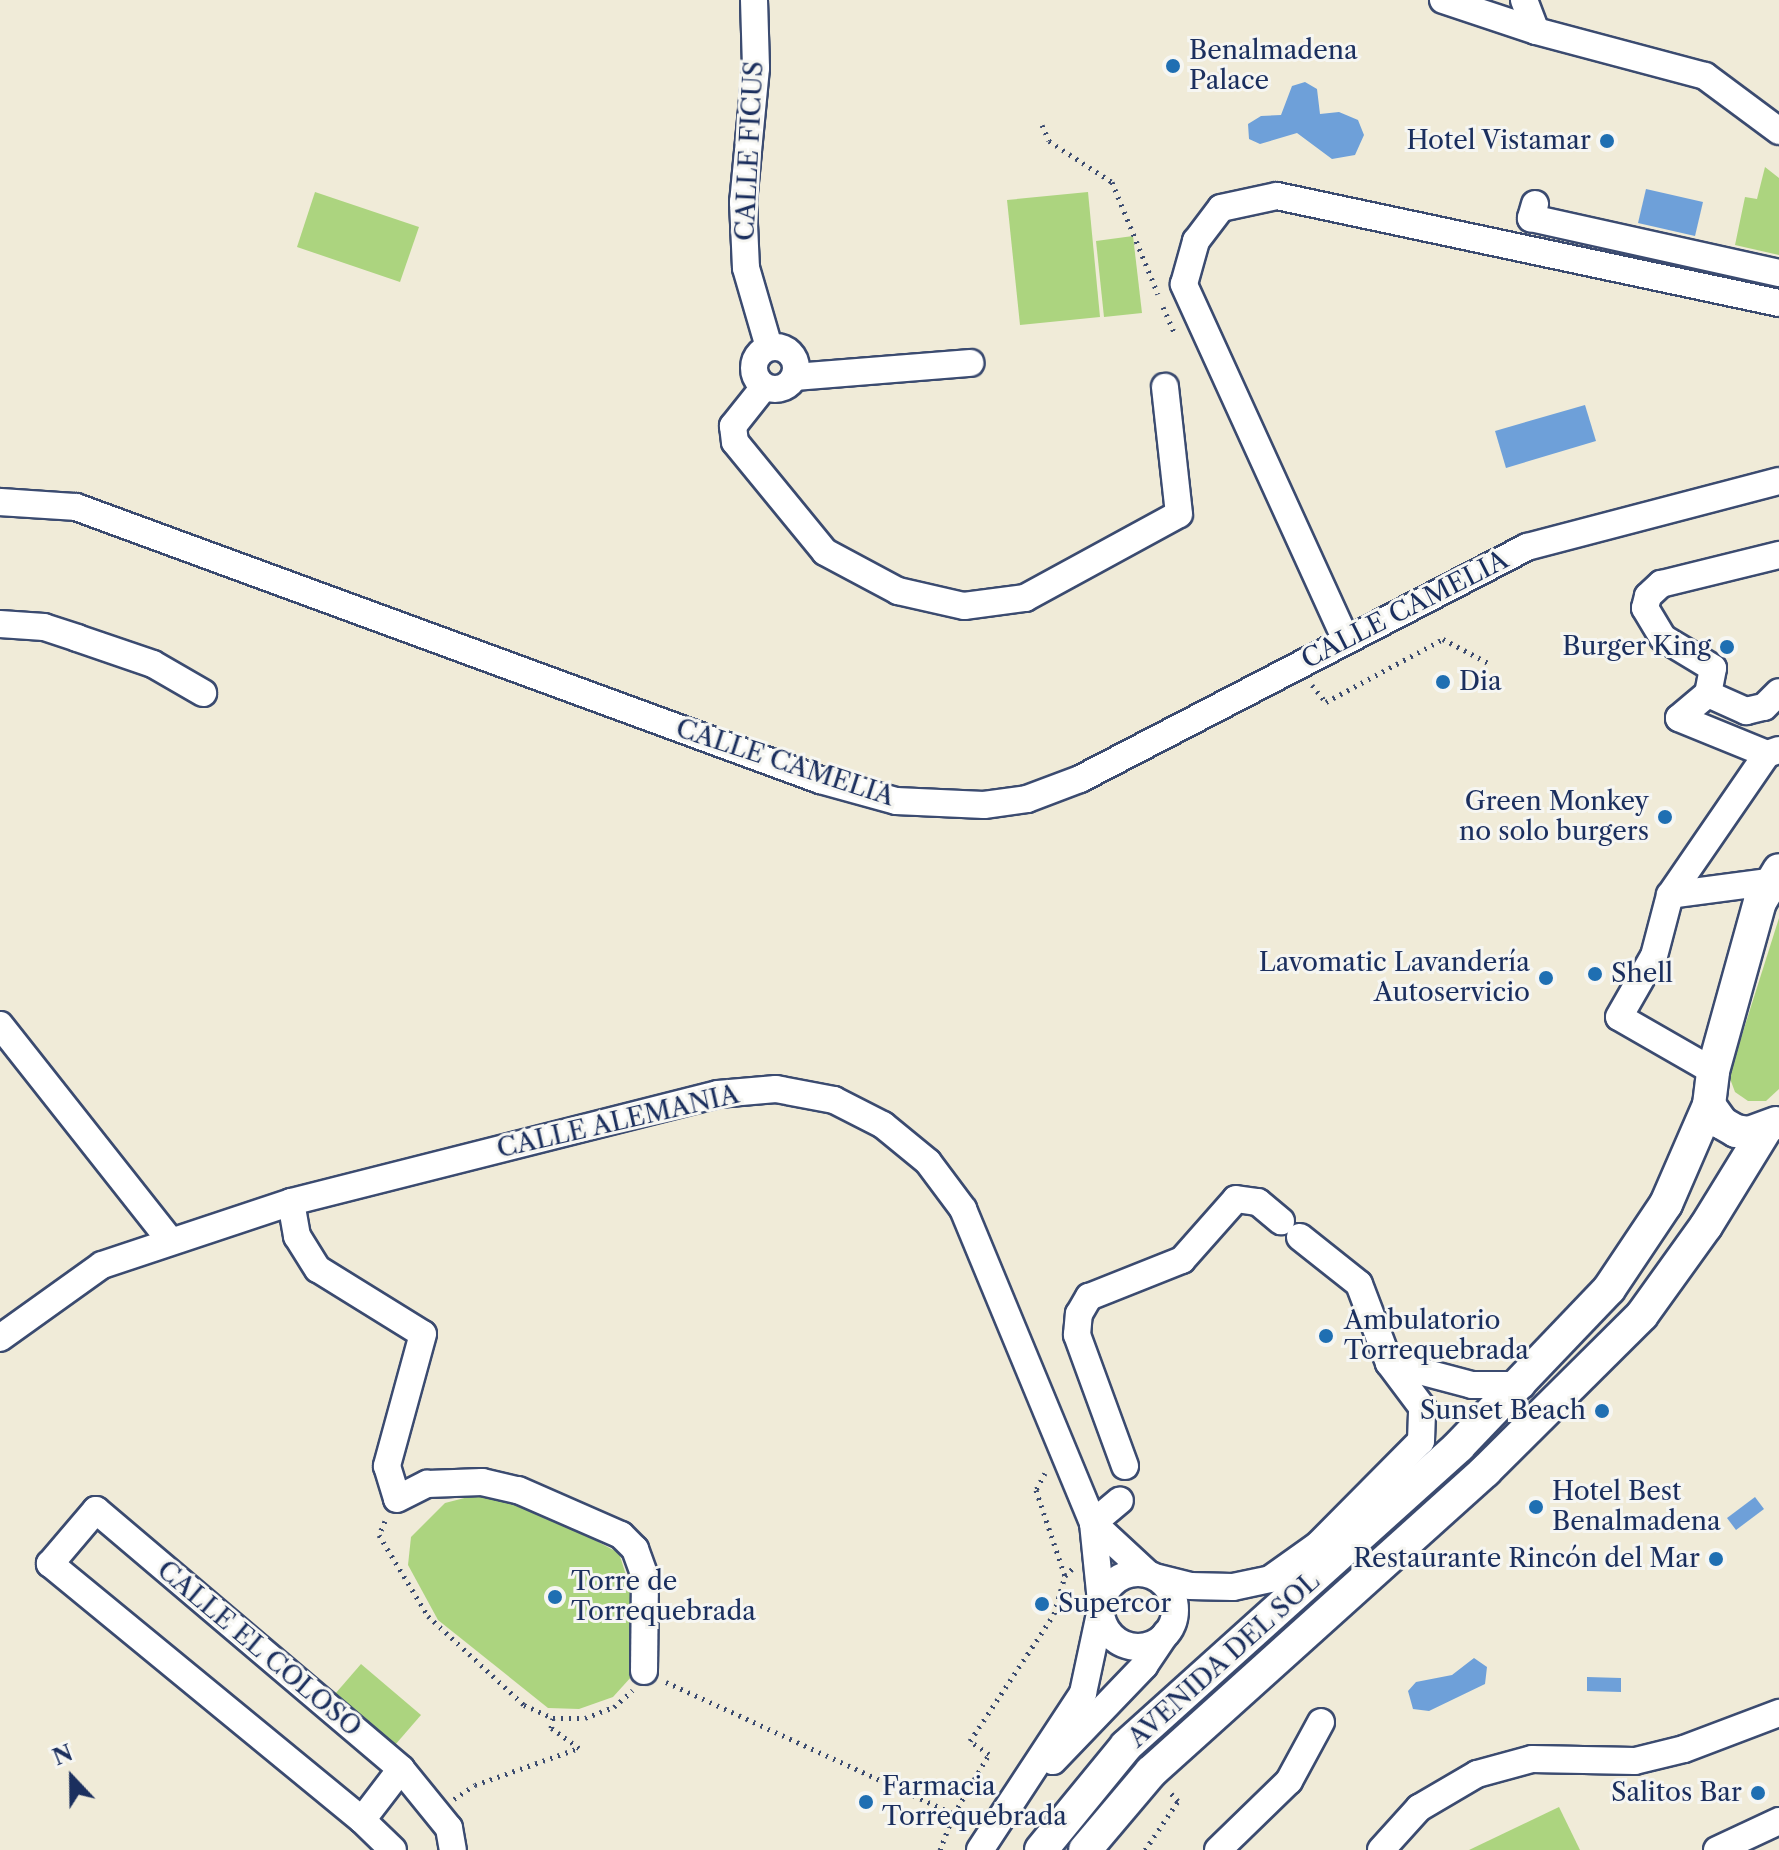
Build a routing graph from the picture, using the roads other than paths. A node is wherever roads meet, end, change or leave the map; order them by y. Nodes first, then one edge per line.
1 (754, 0) edge
2 (1443, 0) edge
3 (1524, 0) edge
4 (1536, 31) junction
5 (1779, 131) edge
6 (1535, 204) dead end
7 (1779, 273) edge
8 (1779, 303) edge
9 (769, 347) junction
10 (970, 363) dead end
11 (795, 377) junction
12 (764, 387) junction
13 (1165, 387) dead end
14 (1779, 481) edge
15 (0, 502) edge
16 (1779, 555) edge
17 (0, 624) edge
18 (1345, 638) junction
19 (1779, 692) edge
20 (203, 693) dead end
21 (1708, 694) junction
22 (1773, 752) edge
23 (1773, 876) edge
24 (1670, 895) junction
25 (5, 1043) edge
26 (1713, 1071) junction
27 (1709, 1105) junction
28 (1772, 1126) edge
29 (291, 1202) junction
30 (169, 1239) junction
31 (0, 1338) edge
32 (1389, 1363) junction
33 (1522, 1385) junction
34 (1459, 1446) junction
35 (1125, 1466) dead end
36 (1120, 1500) dead end
37 (1094, 1534) junction
38 (1316, 1547) junction
39 (1153, 1576) junction
40 (1101, 1608) junction
41 (1166, 1633) junction
42 (644, 1671) road end
43 (1779, 1713) edge
44 (1321, 1722) dead end
45 (401, 1769) junction
46 (1006, 1810) junction
47 (362, 1820) junction
48 (1779, 1821) edge
49 (393, 1850) edge
50 (453, 1850) edge
51 (980, 1850) edge
52 (1041, 1850) edge
53 (1085, 1850) edge
54 (1218, 1850) edge
55 (1381, 1850) edge
56 (1717, 1850) edge

1 - 9 street, CALLE FICUS
2 - 4 street
3 - 4 street
4 - 5 street
6 - 7 street
8 - 18 street
9 - 11 street
9 - 12 street
10 - 11 street
11 - 12 street
12 - 13 street
14 - 18 street, CALLE CAMELIA
15 - 18 street, CALLE CAMELIA
16 - 21 street
17 - 20 street
19 - 21 street
21 - 22 street
22 - 24 street
23 - 24 street
23 - 26 main road, AVENIDA DEL SOL
24 - 26 street
25 - 30 street
26 - 27 main road, AVENIDA DEL SOL
27 - 28 main road
27 - 33 main road, AVENIDA DEL SOL
28 - 53 main road, AVENIDA DEL SOL
29 - 30 street, CALLE ALEMANIA
29 - 37 street, CALLE ALEMANIA
29 - 42 street
30 - 31 street, CALLE ALEMANIA
32 - 33 street
32 - 35 street
32 - 38 street
33 - 34 main road, AVENIDA DEL SOL
34 - 38 street
34 - 52 main road, AVENIDA DEL SOL
36 - 37 street
37 - 39 street, CALLE ALEMANIA
37 - 40 street
38 - 39 street
39 - 40 street
39 - 41 street
40 - 41 street
40 - 46 street
41 - 46 street
43 - 55 street
44 - 54 street
45 - 47 street
45 - 47 street, CALLE EL COLOSO
45 - 50 street, CALLE EL COLOSO
46 - 51 street
47 - 49 street
48 - 56 street

